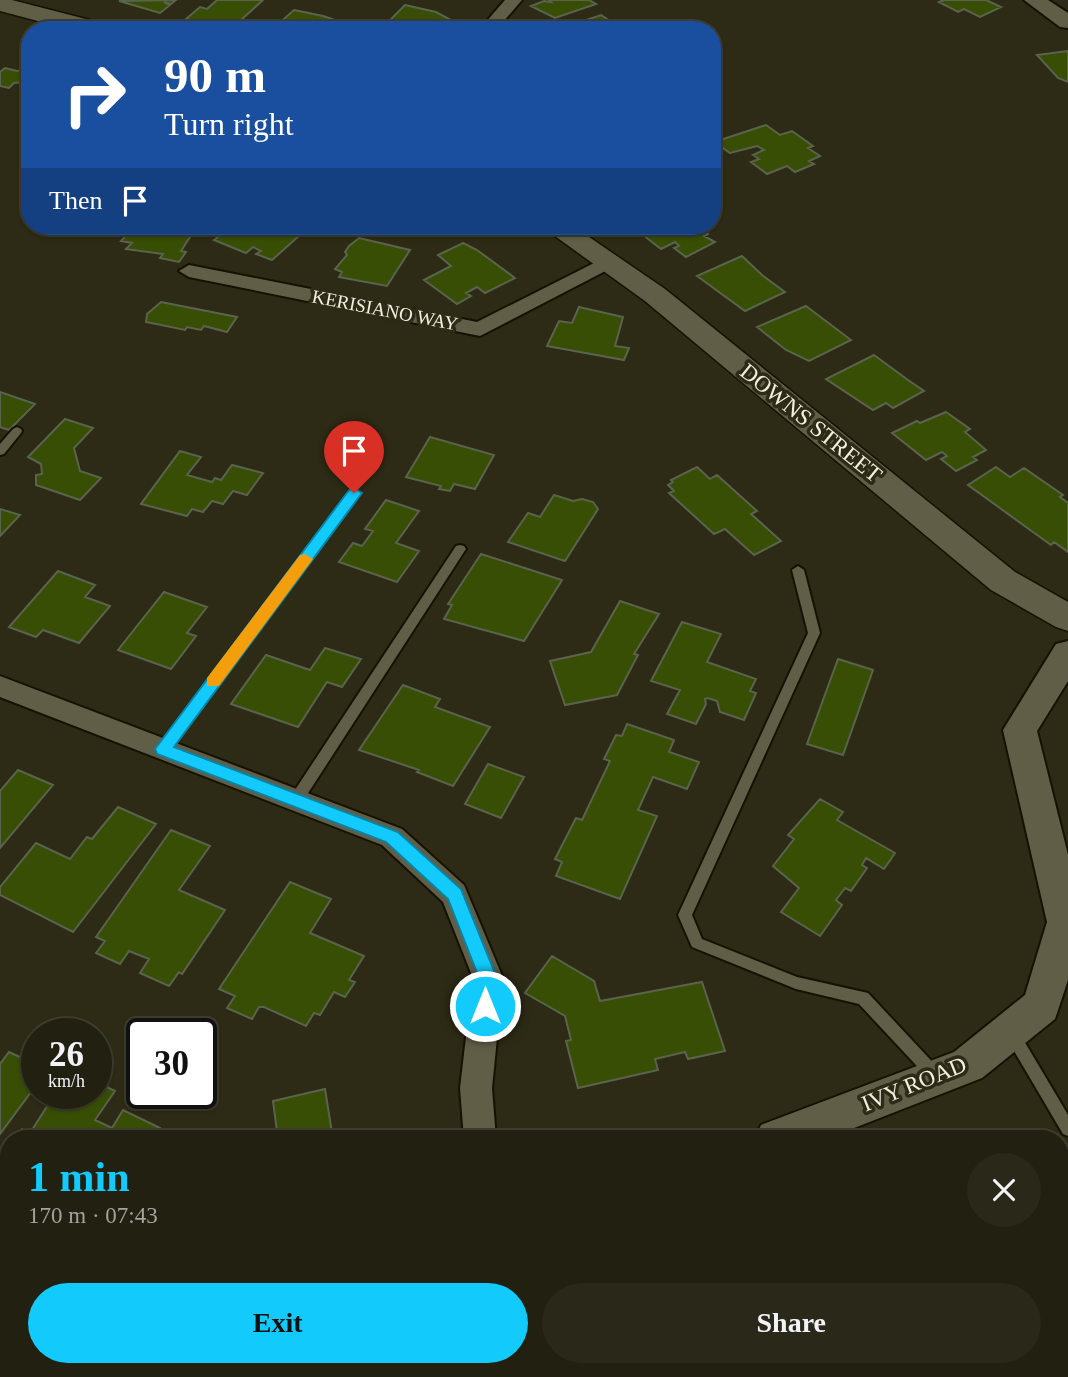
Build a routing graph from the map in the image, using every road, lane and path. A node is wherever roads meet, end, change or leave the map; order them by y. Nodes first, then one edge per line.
1 (514, 0) edge
2 (1034, 0) edge
3 (0, 5) edge
4 (65, 21) edge
5 (495, 21) edge
6 (1068, 22) edge
7 (568, 235) edge
8 (608, 262) junction
9 (189, 271) dead end
10 (17, 431) dead end
11 (0, 452) edge
12 (354, 493) dead end
13 (460, 550) dead end
14 (798, 570) dead end
15 (1068, 618) edge
16 (1068, 653) edge
17 (0, 686) edge
18 (163, 749) junction
19 (296, 800) junction
20 (1010, 1031) junction
21 (937, 1077) junction
22 (1068, 1129) edge
23 (479, 1130) edge
24 (799, 1130) edge

1 - 5 street
2 - 6 street
3 - 4 main road
7 - 8 main road, DOWNS STREET
8 - 9 street, KERISIANO WAY
8 - 15 main road, DOWNS STREET
10 - 11 lane
12 - 18 lane
13 - 19 lane
14 - 21 lane
16 - 20 street, IVY ROAD
17 - 18 street
18 - 19 street
19 - 23 street
20 - 21 street, IVY ROAD
20 - 22 lane
21 - 24 street, IVY ROAD

